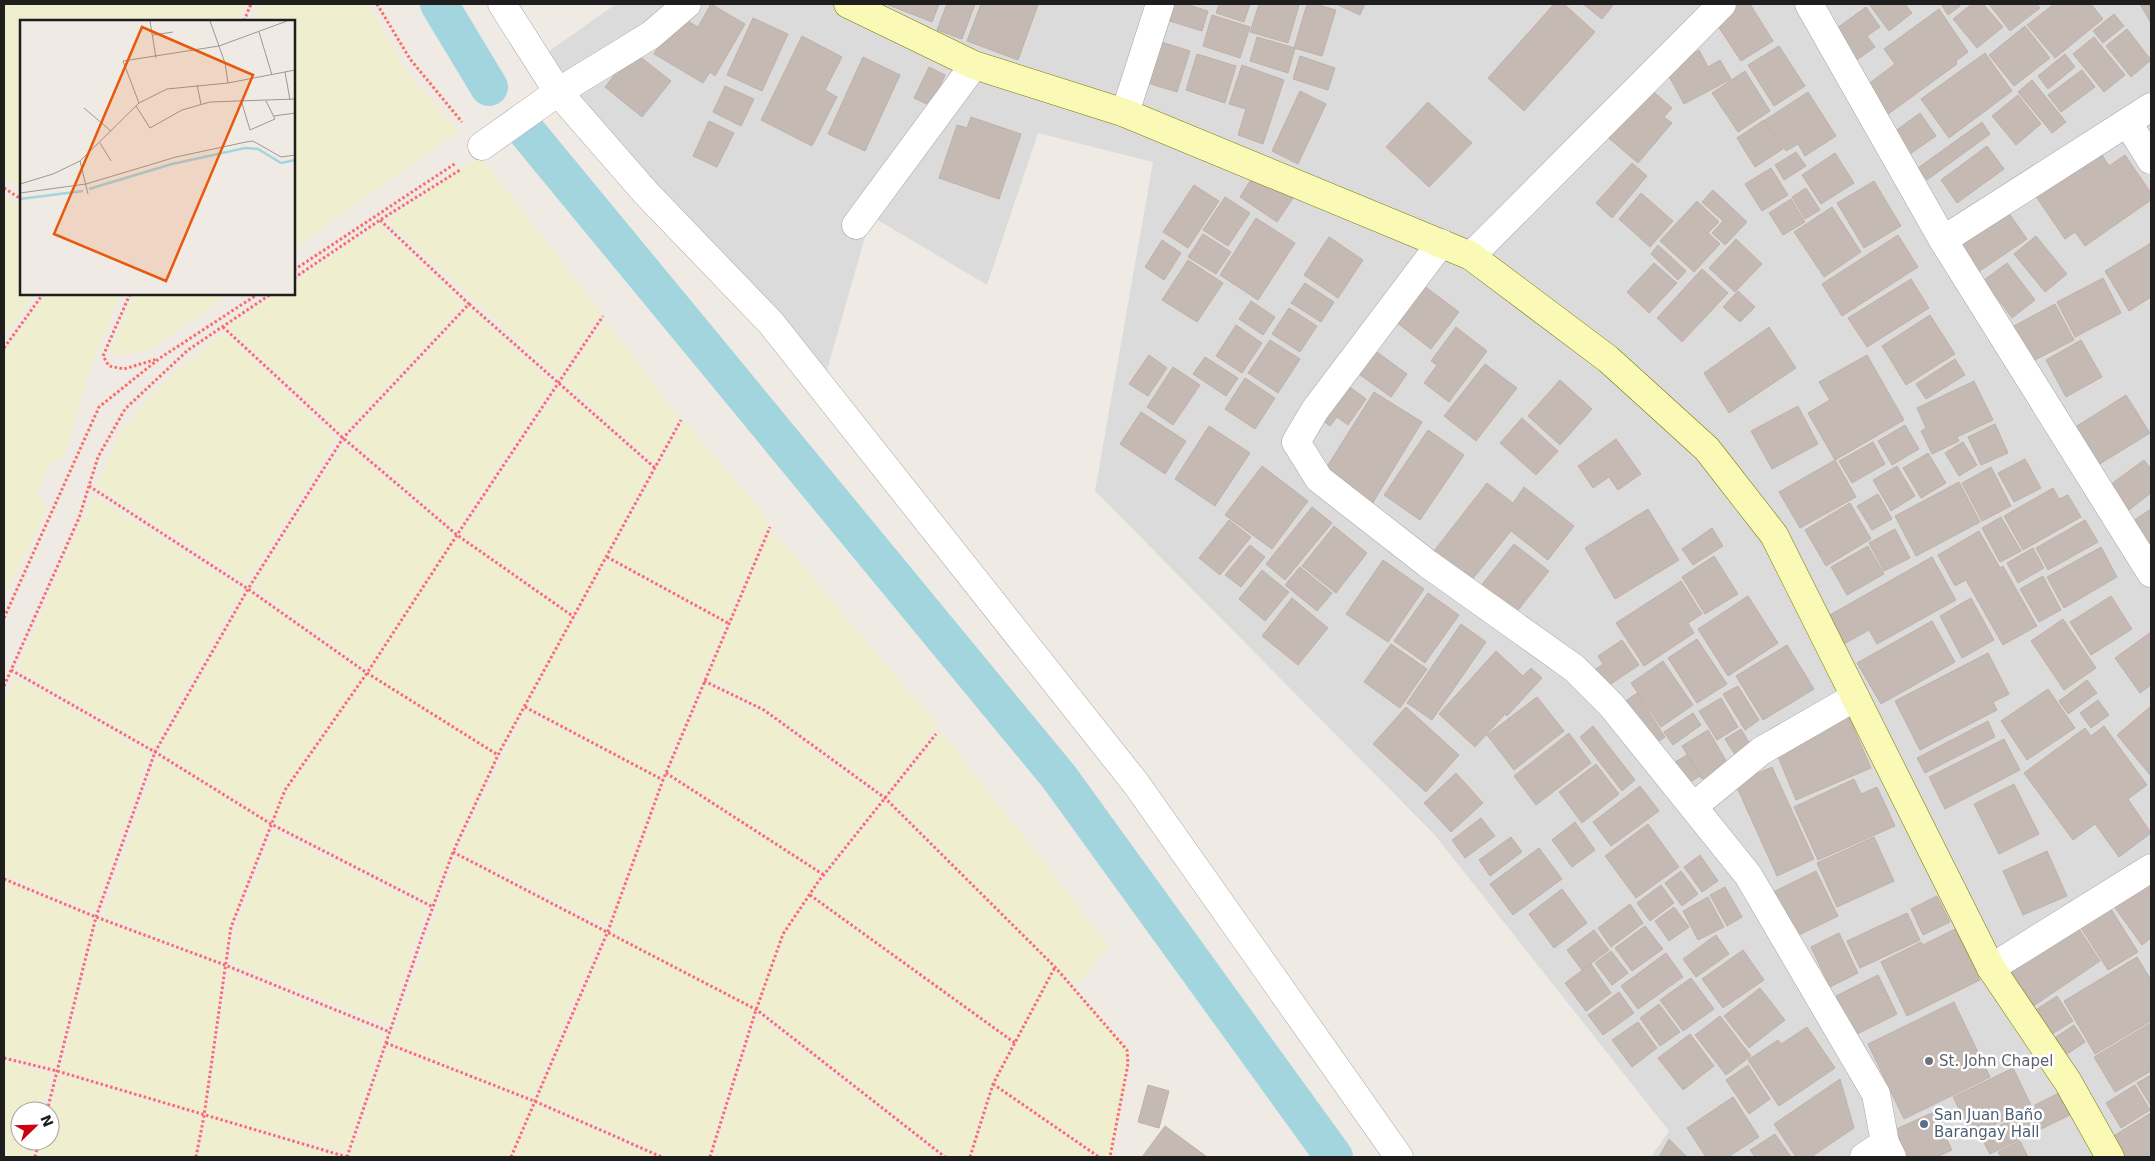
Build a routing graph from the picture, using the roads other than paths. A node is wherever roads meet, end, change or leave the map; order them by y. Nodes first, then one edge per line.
1 (502, 4) edge
2 (687, 4) edge
3 (848, 4) edge
4 (1160, 4) edge
5 (1722, 4) edge
6 (1809, 4) edge
7 (974, 65) junction
8 (558, 92) junction
9 (2151, 106) edge
10 (1125, 113) junction
11 (2128, 122) junction
12 (474, 156) road end
13 (2151, 160) edge
14 (856, 225) dead end
15 (1943, 240) junction
16 (1440, 243) junction
17 (1471, 256) junction
18 (2151, 573) edge
19 (1856, 697) junction
20 (1694, 806) junction
21 (2151, 868) edge
22 (1991, 968) junction
23 (1880, 1153) edge
24 (1399, 1157) edge
25 (2110, 1157) edge

1 - 8 street
2 - 8 street
3 - 7 street
4 - 10 street
5 - 17 street
6 - 15 street
7 - 10 street
7 - 14 street
8 - 12 street
8 - 24 street
9 - 11 street
10 - 16 street
11 - 13 street
11 - 15 street
15 - 18 street
16 - 17 street
16 - 20 street
17 - 19 street
19 - 20 street
19 - 22 street
20 - 23 street
21 - 22 street
22 - 25 street

